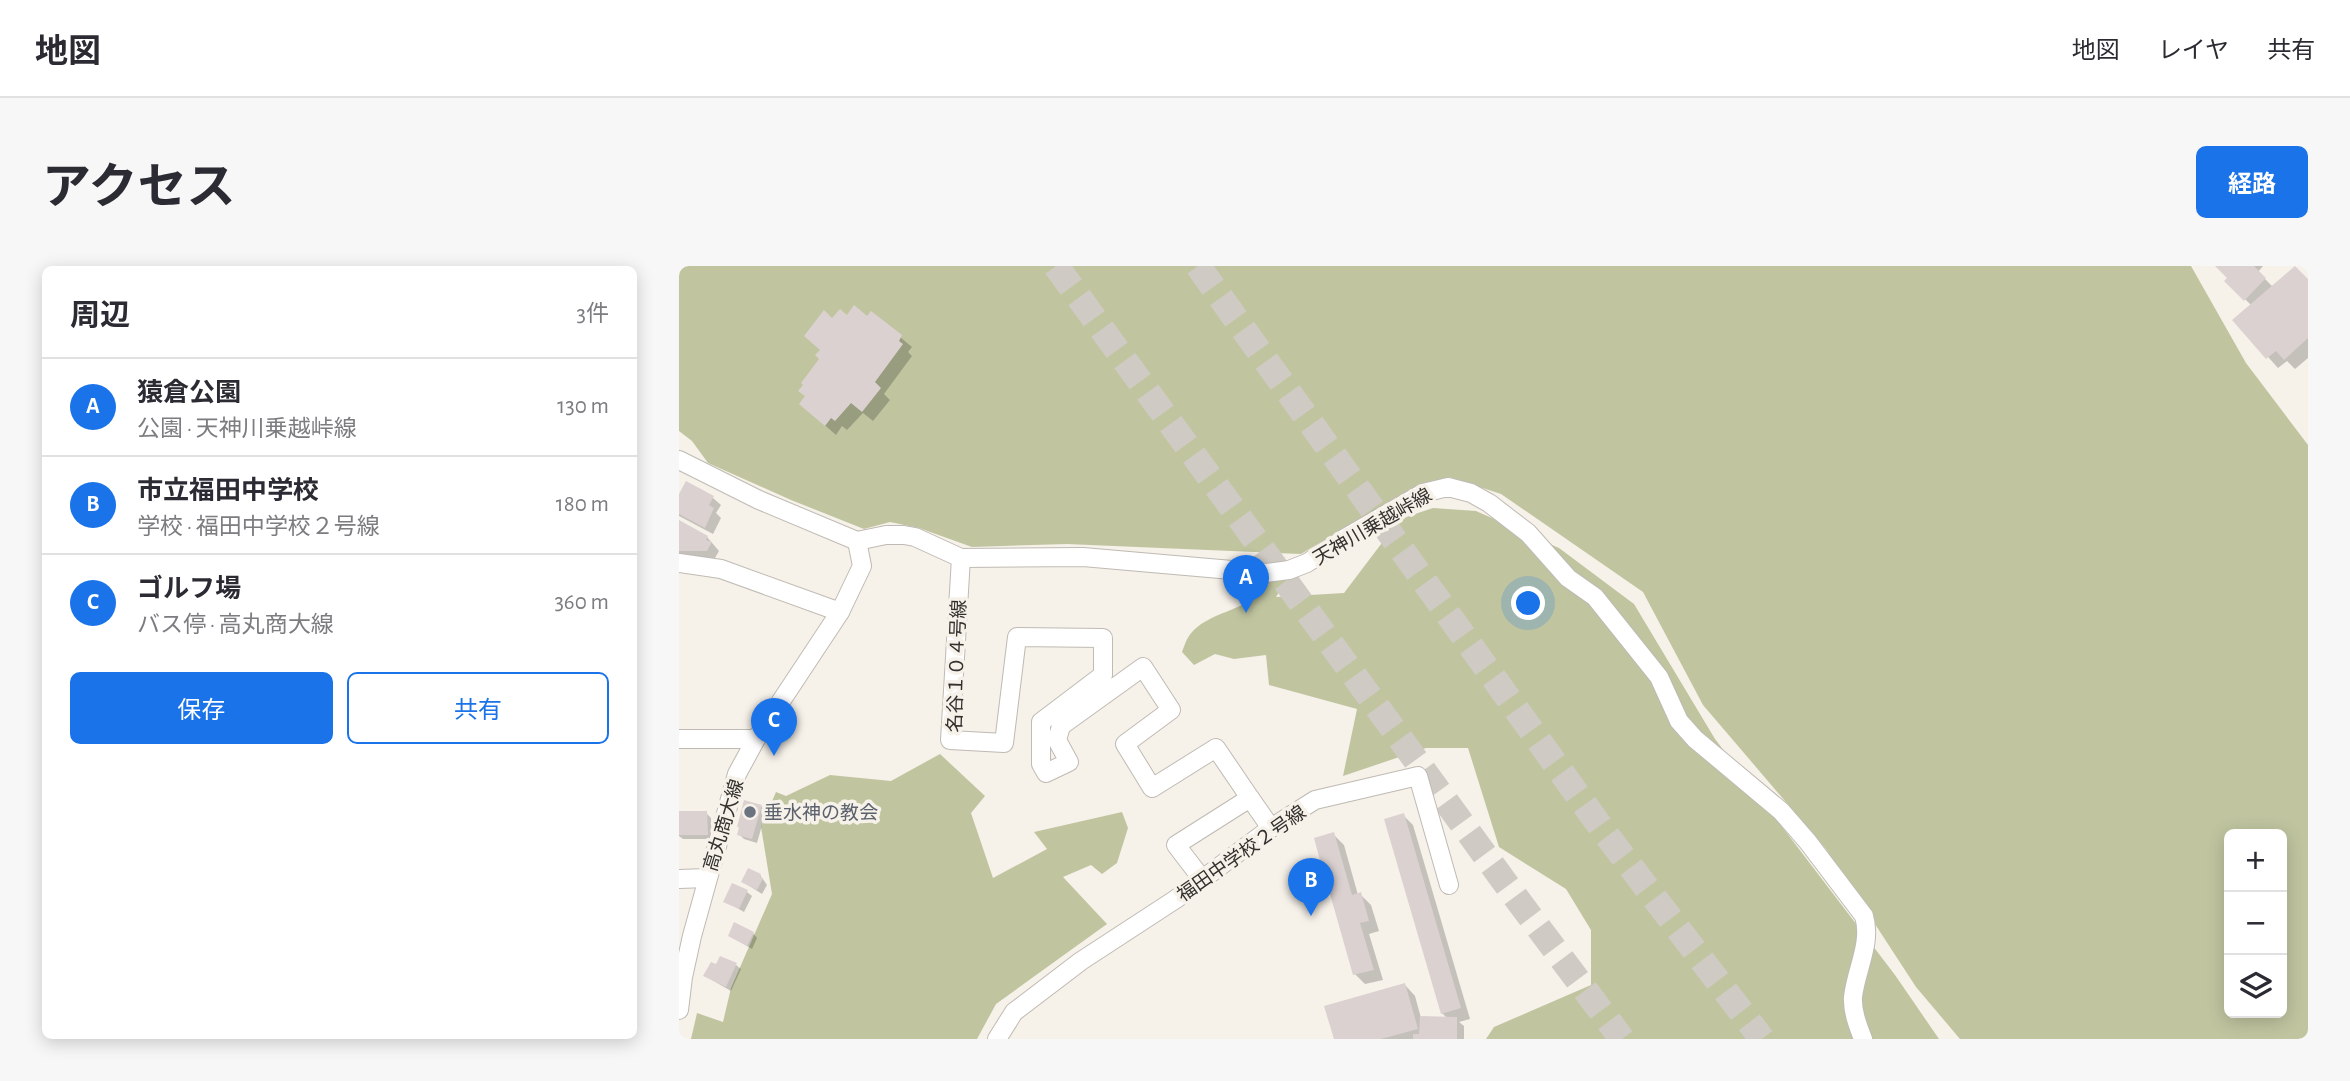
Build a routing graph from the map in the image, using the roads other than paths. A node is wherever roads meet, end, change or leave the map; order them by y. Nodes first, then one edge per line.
1 (679, 460) edge
2 (857, 541) junction
3 (961, 558) junction
4 (679, 563) edge
5 (840, 612) junction
6 (679, 739) edge
7 (756, 739) junction
8 (1250, 798) junction
9 (1271, 828) junction
10 (679, 878) edge
11 (707, 878) junction
12 (1202, 879) junction
13 (1449, 885) dead end
14 (681, 977) edge
15 (679, 1010) edge
16 (997, 1039) edge
17 (1863, 1039) edge

1 - 2 street
2 - 3 street, 天神川乗越峠線
2 - 5 street
3 - 8 street, 名谷１０４号線
3 - 17 street, 天神川乗越峠線
4 - 5 street
5 - 7 street, 高丸商大線
6 - 7 street
7 - 11 street, 高丸商大線
8 - 9 street
8 - 12 street
9 - 12 street, 福田中学校２号線
9 - 13 street, 福田中学校２号線
10 - 11 street
11 - 14 street, 高丸商大線
12 - 16 street, 福田中学校２号線
14 - 15 street, 高丸商大線

